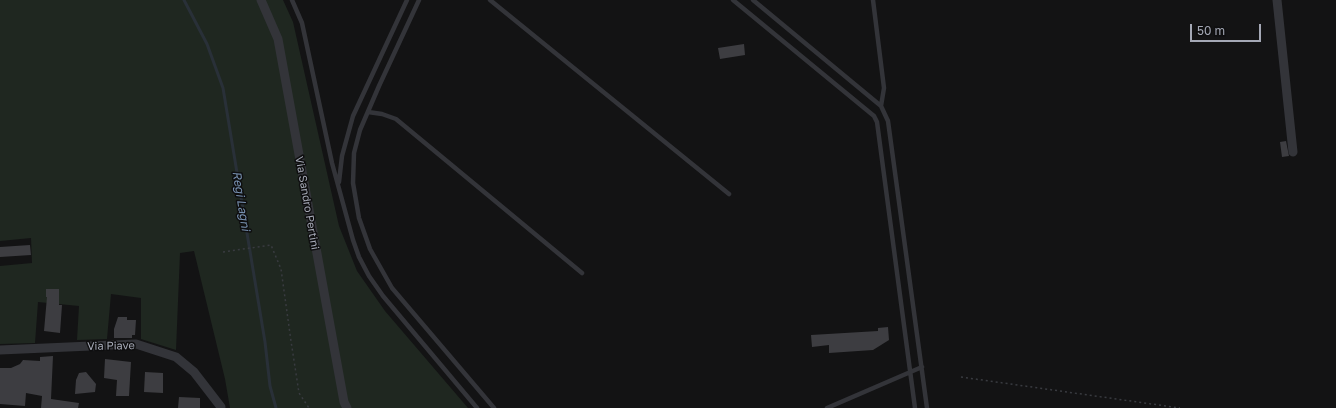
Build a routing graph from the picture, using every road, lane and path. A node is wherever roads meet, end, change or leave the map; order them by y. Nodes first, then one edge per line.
1 (261, 0) edge
2 (292, 0) edge
3 (407, 0) edge
4 (419, 0) edge
5 (490, 0) edge
6 (733, 0) edge
7 (753, 0) edge
8 (873, 0) edge
9 (1277, 0) edge
10 (881, 106) junction
11 (368, 112) junction
12 (1293, 152) dead end
13 (338, 186) junction
14 (729, 194) dead end
15 (223, 252) dead end
16 (582, 273) dead end
17 (0, 350) edge
18 (922, 367) junction
19 (910, 372) junction
20 (962, 377) dead end
21 (221, 407) dead end
22 (309, 408) edge
23 (347, 408) edge
24 (477, 408) edge
25 (494, 408) edge
26 (827, 408) edge
27 (915, 408) edge
28 (927, 408) edge
29 (1180, 408) edge

1 - 23 street, Via Sandro Pertini
2 - 13 lane
3 - 13 lane
4 - 11 lane
5 - 14 lane
6 - 19 lane
7 - 10 lane
8 - 10 lane
9 - 12 street
10 - 18 lane
11 - 16 lane
11 - 25 lane
13 - 24 lane
15 - 22 path
17 - 21 street, Via Piave
18 - 19 lane
18 - 28 lane
19 - 26 lane
19 - 27 lane
20 - 29 path

